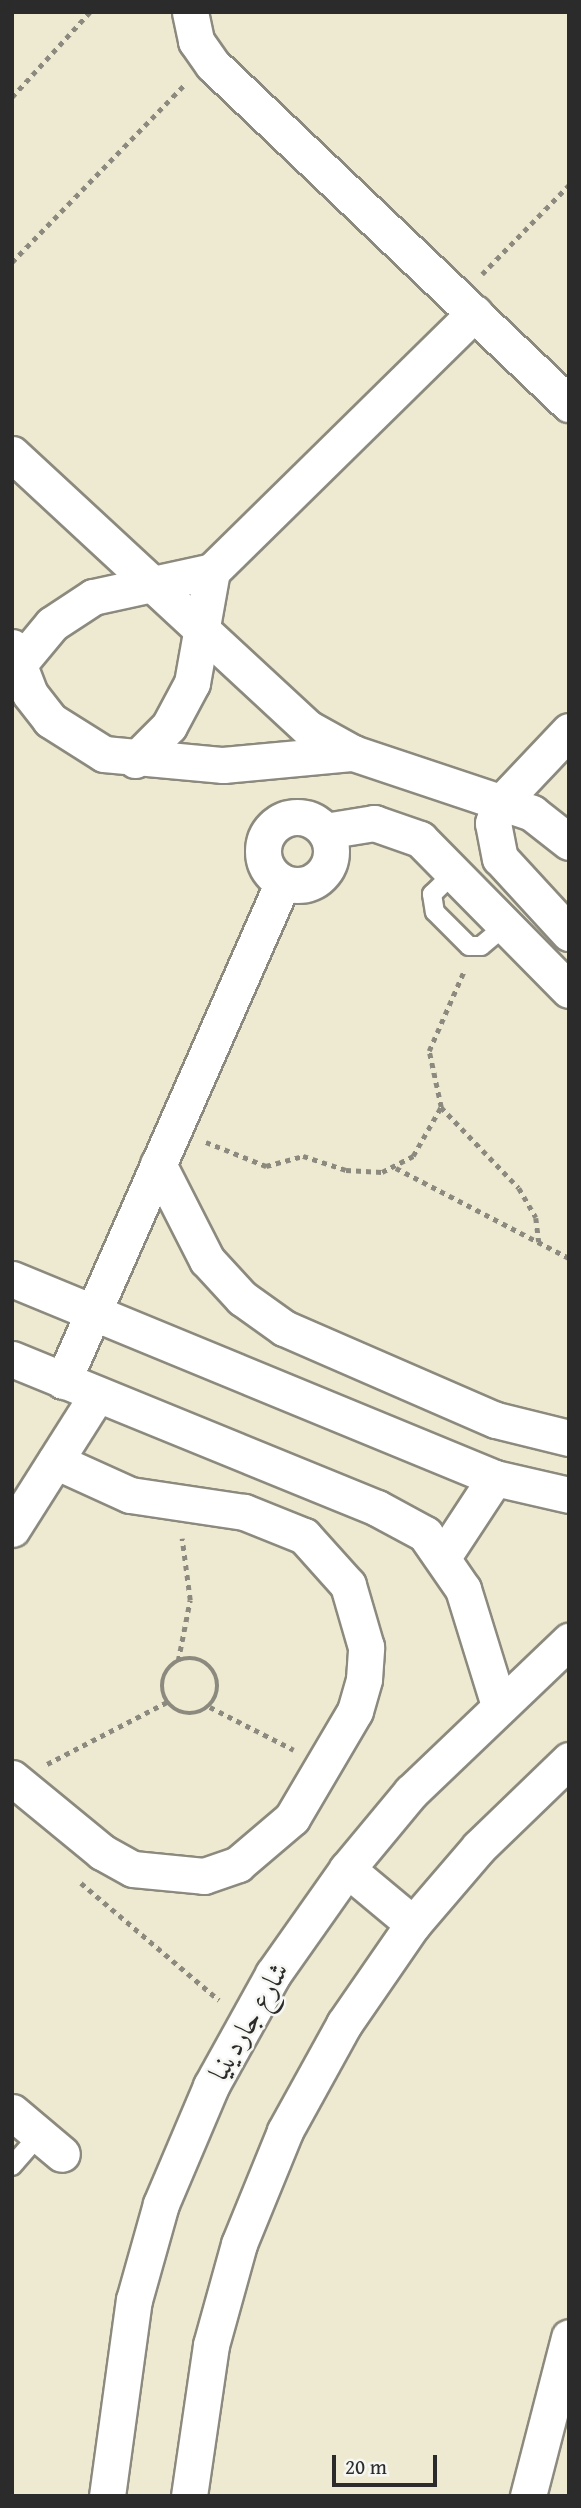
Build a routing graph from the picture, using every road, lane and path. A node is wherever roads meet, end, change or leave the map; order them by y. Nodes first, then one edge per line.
1 (90, 12) edge
2 (190, 12) edge
3 (213, 65) junction
4 (12, 97) edge
5 (569, 185) edge
6 (12, 262) edge
7 (467, 305) junction
8 (569, 404) edge
9 (12, 454) edge
10 (212, 571) junction
11 (149, 584) junction
12 (204, 636) junction
13 (15, 656) edge
14 (569, 731) edge
15 (353, 753) junction
16 (135, 761) junction
17 (498, 806) junction
18 (326, 831) junction
19 (569, 842) edge
20 (455, 873) junction
21 (283, 882) junction
22 (506, 925) junction
23 (569, 933) edge
24 (469, 946) junction
25 (569, 990) edge
26 (441, 1107) junction
27 (174, 1128) junction
28 (158, 1164) junction
29 (395, 1167) junction
30 (539, 1242) junction
31 (569, 1258) edge
32 (12, 1279) edge
33 (95, 1314) junction
34 (12, 1359) edge
35 (63, 1381) junction
36 (97, 1395) junction
37 (569, 1438) edge
38 (55, 1461) junction
39 (495, 1478) junction
40 (569, 1495) edge
41 (188, 1507) junction
42 (12, 1529) edge
43 (445, 1554) junction
44 (569, 1641) edge
45 (178, 1661) junction
46 (167, 1702) junction
47 (499, 1705) junction
48 (210, 1707) junction
49 (569, 1760) edge
50 (323, 1765) junction
51 (13, 1779) edge
52 (347, 1869) junction
53 (76, 1879) dead end
54 (413, 1924) junction
55 (246, 2023) junction
56 (12, 2112) edge
57 (50, 2144) joint
58 (12, 2166) edge
59 (569, 2337) edge
60 (107, 2496) edge
61 (189, 2496) edge
62 (528, 2496) edge

1 - 4 path
2 - 3 street
3 - 6 path
3 - 7 street
5 - 7 path
7 - 8 street
7 - 10 street
9 - 11 street
10 - 11 street
10 - 12 street
11 - 12 street
11 - 13 street
12 - 15 street
12 - 16 street
13 - 16 street
14 - 17 street
15 - 16 street
15 - 17 street
17 - 19 street
17 - 23 street
18 - 20 street
18 - 21 street
18 - 21 street
20 - 22 street
20 - 24 lane
21 - 27 street
22 - 24 lane
22 - 25 street
24 - 26 path
26 - 29 path
26 - 30 path
27 - 28 street
27 - 29 path
28 - 33 street
28 - 37 street
29 - 30 path
30 - 31 path
32 - 33 street
33 - 35 street
33 - 39 street
34 - 35 street
35 - 36 street
36 - 38 street
36 - 43 street
38 - 41 street
38 - 42 street
39 - 40 street
39 - 43 street
41 - 45 path
41 - 50 street
43 - 47 street
44 - 47 street, شارع جاردينيا
45 - 46 path
45 - 48 path
46 - 48 path
46 - 51 path
47 - 52 street, شارع جاردينيا
48 - 50 path
49 - 54 street
50 - 51 street
52 - 54 street
52 - 55 street, شارع جاردينيا
53 - 55 path
54 - 61 street
55 - 60 street, شارع جاردينيا
56 - 57 street
57 - 58 lane
59 - 62 street

